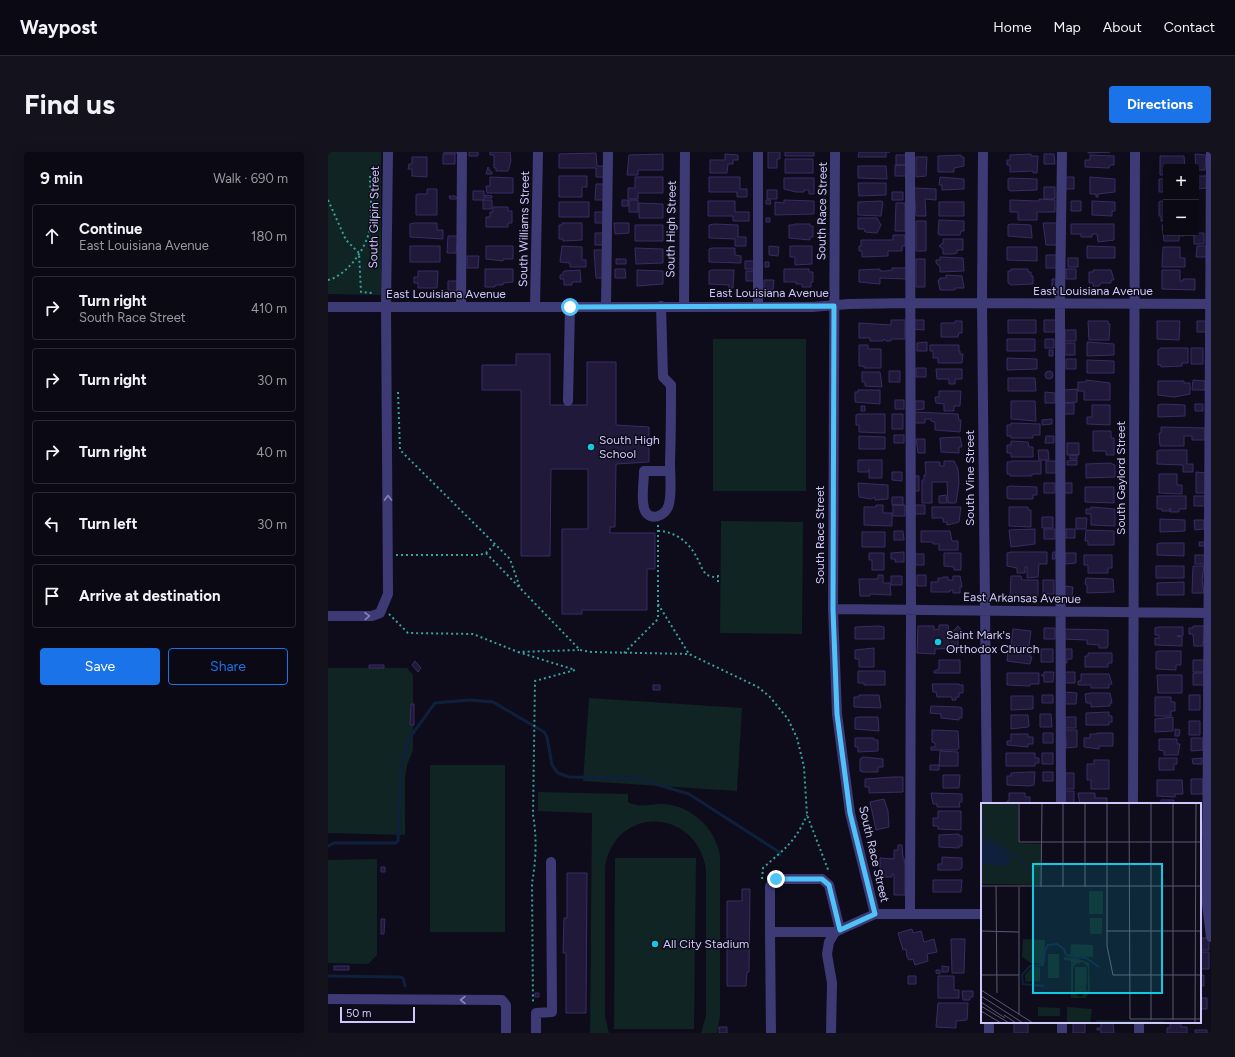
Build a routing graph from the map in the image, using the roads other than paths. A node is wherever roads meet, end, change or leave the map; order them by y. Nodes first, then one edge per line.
1 (388, 152) edge
2 (462, 152) edge
3 (538, 152) edge
4 (608, 152) edge
5 (685, 152) edge
6 (758, 152) edge
7 (835, 152) edge
8 (910, 152) edge
9 (983, 152) edge
10 (1062, 152) edge
11 (1135, 152) edge
12 (1211, 152) edge
13 (910, 304) junction
14 (982, 304) junction
15 (1060, 304) junction
16 (1134, 304) junction
17 (1210, 304) edge
18 (328, 306) edge
19 (661, 306) junction
20 (684, 306) junction
21 (834, 306) junction
22 (386, 307) junction
23 (461, 307) junction
24 (535, 307) junction
25 (570, 307) junction
26 (606, 307) junction
27 (758, 307) junction
28 (568, 401) dead end
29 (670, 471) junction
30 (833, 609) junction
31 (911, 610) junction
32 (984, 610) junction
33 (1061, 611) junction
34 (1133, 612) junction
35 (1210, 613) edge
36 (328, 616) edge
37 (987, 803) edge
38 (1061, 803) edge
39 (1133, 803) edge
40 (551, 862) dead end
41 (875, 914) junction
42 (910, 914) junction
43 (981, 914) edge
44 (1207, 916) edge
45 (838, 931) junction
46 (770, 932) junction
47 (1211, 937) edge
48 (328, 999) edge
49 (506, 1033) edge
50 (536, 1033) edge
51 (770, 1033) edge
52 (831, 1033) edge

1 - 22 street, South Gilpin Street
2 - 23 street
3 - 24 street, South Williams Street
4 - 26 street
5 - 20 street, South High Street
6 - 27 street
7 - 21 street, South Race Street
8 - 13 street
9 - 14 street, South Vine Street
10 - 15 street
11 - 16 street, South Gaylord Street
12 - 17 street
13 - 14 street, East Louisiana Avenue
13 - 21 street, East Louisiana Avenue
13 - 31 street
14 - 15 street, East Louisiana Avenue
14 - 32 street, South Vine Street
15 - 16 street, East Louisiana Avenue
15 - 33 street
16 - 17 street, East Louisiana Avenue
16 - 34 street, South Gaylord Street
17 - 35 street
18 - 22 street, East Louisiana Avenue
19 - 20 street, East Louisiana Avenue
19 - 26 street, East Louisiana Avenue
19 - 29 street
20 - 27 street, East Louisiana Avenue
21 - 27 street, East Louisiana Avenue
21 - 30 street, South Race Street
22 - 23 street, East Louisiana Avenue
36 -> 22 street, South Gilpin Street
23 - 24 street, East Louisiana Avenue
24 - 25 street, East Louisiana Avenue
25 - 26 street, East Louisiana Avenue
25 - 28 street
29 - 29 street
30 - 31 street, East Arkansas Avenue
30 - 41 street, South Race Street
31 - 32 street, East Arkansas Avenue
31 - 42 street
32 - 33 street, East Arkansas Avenue
32 - 37 street, South Vine Street
33 - 34 street, East Arkansas Avenue
33 - 38 street
34 - 35 street, East Arkansas Avenue
34 - 39 street, South Gaylord Street
35 - 44 street
40 - 50 street
41 - 42 street
41 - 45 street
42 - 43 street
44 - 47 street
45 - 46 street
45 - 46 street
45 - 52 street
46 - 51 street
49 -> 48 street

